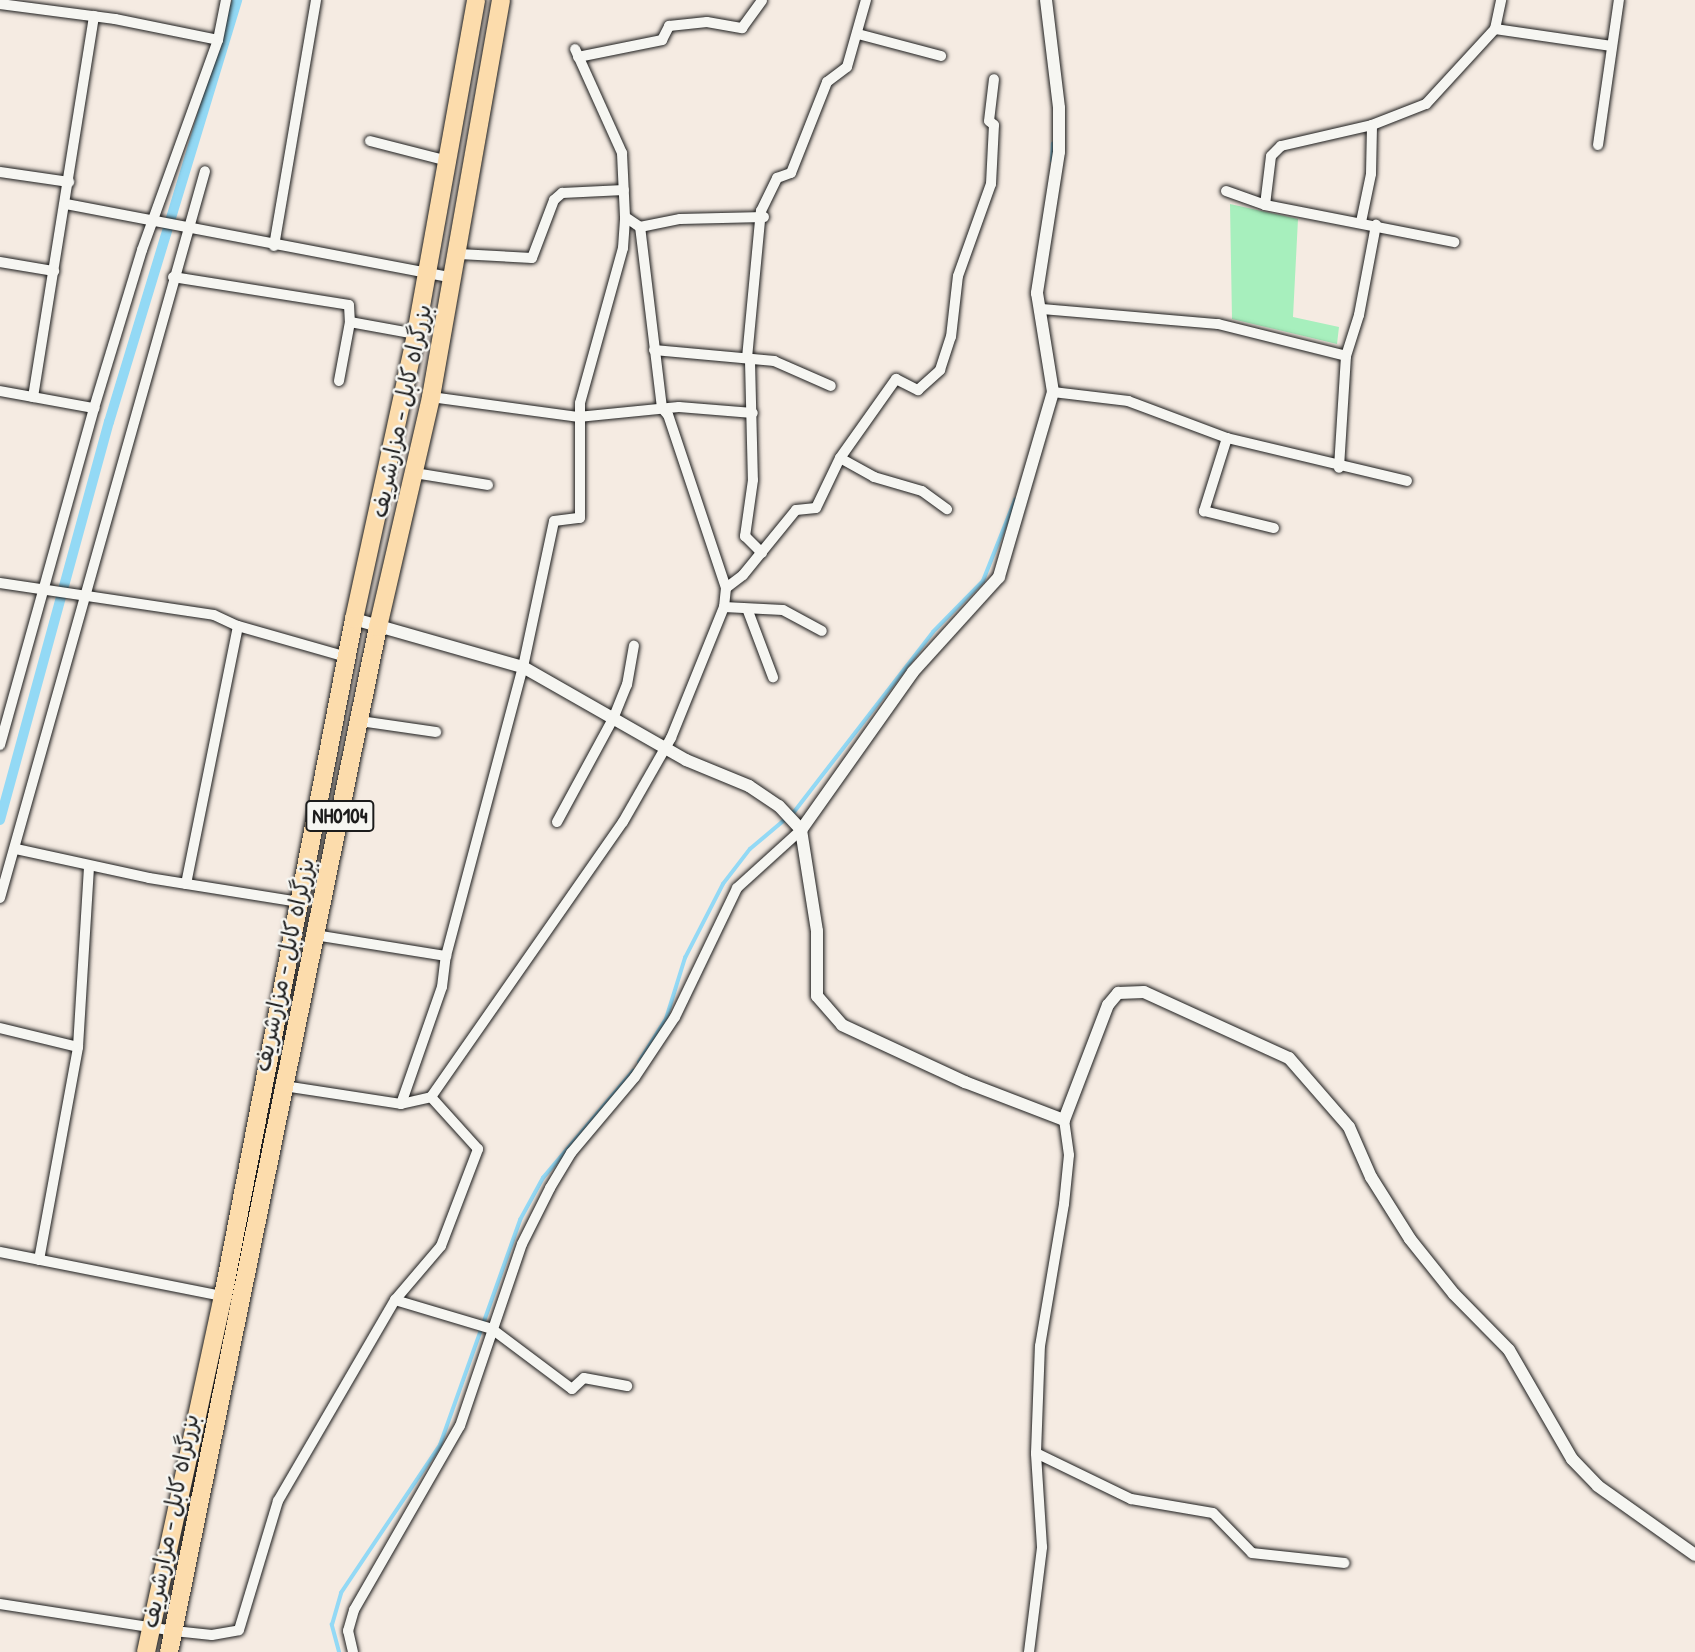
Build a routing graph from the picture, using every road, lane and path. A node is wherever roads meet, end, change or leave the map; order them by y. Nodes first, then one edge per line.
1 (226, 0) edge
2 (316, 0) edge
3 (476, 0) edge
4 (501, 0) edge
5 (762, 0) edge
6 (1046, 0) edge
7 (1501, 0) edge
8 (1619, 0) edge
9 (865, 1) edge
10 (0, 4) edge
11 (94, 16) junction
12 (1495, 29) junction
13 (858, 34) junction
14 (218, 40) junction
15 (1612, 46) junction
16 (941, 56) dead end
17 (995, 79) dead end
18 (1373, 125) junction
19 (370, 141) dead end
20 (1598, 145) dead end
21 (448, 161) junction
22 (205, 171) dead end
23 (0, 172) edge
24 (69, 182) junction
25 (624, 190) junction
26 (1226, 191) dead end
27 (66, 204) junction
28 (1265, 205) junction
29 (764, 217) junction
30 (625, 218) junction
31 (160, 222) junction
32 (1361, 222) junction
33 (1376, 225) junction
34 (183, 227) junction
35 (640, 227) junction
36 (1454, 242) dead end
37 (274, 246) junction
38 (459, 254) junction
39 (0, 262) edge
40 (54, 271) junction
41 (427, 273) junction
42 (173, 277) junction
43 (454, 278) junction
44 (1041, 309) junction
45 (350, 322) junction
46 (416, 334) junction
47 (654, 350) junction
48 (1346, 356) junction
49 (749, 359) junction
50 (339, 381) dead end
51 (831, 386) dead end
52 (0, 391) edge
53 (1053, 392) junction
54 (33, 397) junction
55 (431, 397) junction
56 (94, 408) junction
57 (662, 408) junction
58 (753, 413) junction
59 (578, 417) junction
60 (1227, 438) junction
61 (840, 458) junction
62 (1339, 468) junction
63 (415, 473) junction
64 (1407, 481) dead end
65 (488, 485) dead end
66 (947, 509) dead end
67 (1274, 528) dead end
68 (762, 553) junction
69 (0, 583) edge
70 (726, 588) junction
71 (52, 589) junction
72 (78, 592) junction
73 (724, 607) junction
74 (748, 611) junction
75 (354, 620) junction
76 (238, 626) junction
77 (378, 627) junction
78 (822, 631) dead end
79 (635, 646) dead end
80 (347, 657) junction
81 (523, 667) junction
82 (773, 677) dead end
83 (5, 711) edge
84 (613, 719) junction
85 (360, 721) junction
86 (436, 732) dead end
87 (0, 745) edge
88 (665, 747) junction
89 (557, 822) dead end
90 (796, 826) junction
91 (16, 849) junction
92 (89, 866) junction
93 (186, 884) junction
94 (0, 898) edge
95 (299, 902) junction
96 (315, 935) junction
97 (446, 956) junction
98 (0, 1028) edge
99 (78, 1047) junction
100 (284, 1086) junction
101 (431, 1097) junction
102 (401, 1104) junction
103 (1064, 1120) junction
104 (0, 1252) edge
105 (39, 1260) junction
106 (223, 1296) junction
107 (395, 1300) junction
108 (486, 1327) junction
109 (627, 1386) dead end
110 (1036, 1453) junction
111 (1695, 1555) edge
112 (1344, 1563) dead end
113 (0, 1604) edge
114 (152, 1625) junction
115 (174, 1631) junction
116 (146, 1652) edge
117 (169, 1652) edge
118 (353, 1652) edge
119 (1029, 1652) edge

1 - 14 street
2 - 37 street
3 - 21 highway, بزرگراه کابل - مزارشریف / NH0104
4 - 38 highway, بزرگراه کابل - مزارشریف / NH0104
5 - 25 street
6 - 44 street
7 - 12 street
8 - 15 street
9 - 13 street
10 - 11 street
11 - 14 street
11 - 24 street
12 - 15 street
12 - 18 street
13 - 16 street
13 - 29 street
14 - 31 street
15 - 20 street
17 - 61 street
18 - 28 street
18 - 32 street
19 - 21 street
21 - 41 highway, بزرگراه کابل - مزارشریف / NH0104
22 - 34 street
23 - 24 street
24 - 27 street
25 - 30 street
25 - 38 street
26 - 28 street
27 - 31 street
27 - 40 street
28 - 32 street
29 - 35 street
29 - 49 street
30 - 35 street
30 - 59 street
31 - 34 street
31 - 56 street
32 - 33 street
33 - 36 street
33 - 48 street
34 - 37 street
34 - 42 street
35 - 47 street
37 - 41 street
38 - 43 highway, بزرگراه کابل - مزارشریف / NH0104
39 - 40 street
40 - 54 street
41 - 43 street
41 - 46 highway, بزرگراه کابل - مزارشریف / NH0104
42 - 45 street
42 - 72 street
43 - 55 highway, بزرگراه کابل - مزارشریف / NH0104
44 - 48 street
44 - 53 street
45 - 46 street
45 - 50 street
46 - 75 highway, بزرگراه کابل - مزارشریف / NH0104
47 - 49 street
47 - 57 street
48 - 62 street
49 - 51 street
49 - 58 street
52 - 54 street
53 - 60 street
53 - 90 street
54 - 56 street
55 - 59 street
55 - 63 highway, بزرگراه کابل - مزارشریف / NH0104
56 - 71 street
57 - 58 street
57 - 59 street
57 - 70 street
58 - 68 street
59 - 81 street
60 - 62 street
60 - 67 street
61 - 66 street
61 - 68 street
62 - 64 street
63 - 65 street
63 - 77 highway, بزرگراه کابل - مزارشریف / NH0104
68 - 70 street
69 - 71 street
70 - 73 street
71 - 72 street
71 - 83 street
72 - 76 street
72 - 91 street
73 - 74 street
73 - 88 street
74 - 78 street
74 - 82 street
75 - 77 street
75 - 80 highway, بزرگراه کابل - مزارشریف / NH0104
76 - 80 street
76 - 93 street
77 - 81 street
77 - 85 highway, بزرگراه کابل - مزارشریف / NH0104
79 - 84 street
80 - 95 highway, بزرگراه کابل - مزارشریف / NH0104
81 - 84 street
81 - 97 street
83 - 87 street
84 - 88 street
84 - 89 street
85 - 86 street
85 - 96 highway, بزرگراه کابل - مزارشریف / NH0104
88 - 90 street
88 - 101 street
90 - 103 street
90 - 108 street
91 - 92 street
91 - 94 street
92 - 93 street
92 - 99 street
93 - 95 street
95 - 106 highway, بزرگراه کابل - مزارشریف / NH0104
96 - 97 street
96 - 100 highway, بزرگراه کابل - مزارشریف / NH0104
97 - 102 street
98 - 99 street
99 - 105 street
100 - 102 street
100 - 115 highway, بزرگراه کابل - مزارشریف / NH0104
101 - 102 street
101 - 107 street
103 - 110 street
103 - 111 street
104 - 105 street
105 - 106 street
106 - 114 highway, بزرگراه کابل - مزارشریف / NH0104
107 - 108 street
107 - 115 street
108 - 109 street
108 - 118 street
110 - 112 street
110 - 119 street
113 - 114 street
114 - 115 street
114 - 116 highway, بزرگراه کابل - مزارشریف / NH0104
115 - 117 highway, بزرگراه کابل - مزارشریف / NH0104

